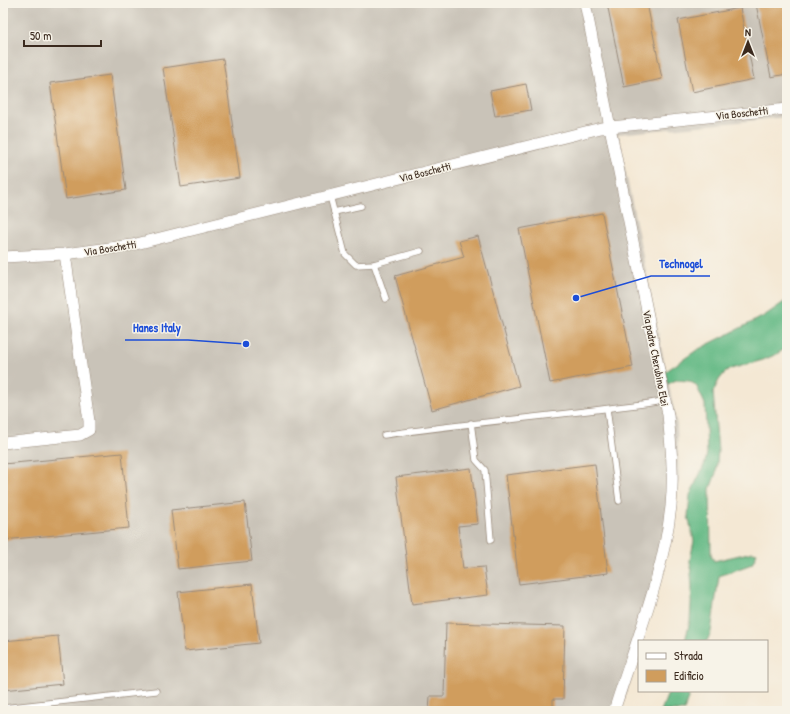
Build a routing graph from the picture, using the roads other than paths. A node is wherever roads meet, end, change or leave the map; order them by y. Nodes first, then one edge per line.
1 (585, 3) edge
2 (787, 109) edge
3 (610, 127) junction
4 (330, 196) junction
5 (361, 206) dead end
6 (334, 212) junction
7 (421, 251) dead end
8 (65, 254) junction
9 (3, 257) edge
10 (374, 264) junction
11 (386, 299) dead end
12 (664, 399) junction
13 (607, 409) junction
14 (471, 423) junction
15 (384, 435) dead end
16 (3, 443) edge
17 (619, 501) dead end
18 (491, 540) dead end
19 (156, 691) dead end
20 (42, 704) junction
21 (3, 708) edge
22 (43, 711) edge
23 (614, 711) edge

1 - 3 street, Via padre Cherubino Elzi
2 - 3 street, Via Boschetti
3 - 4 street, Via Boschetti
3 - 12 street, Via padre Cherubino Elzi
4 - 6 lane
4 - 8 street, Via Boschetti
5 - 6 lane
6 - 10 lane
7 - 10 lane
8 - 9 street, Via Boschetti
8 - 16 street
10 - 11 lane
12 - 13 lane
12 - 23 street, Via padre Cherubino Elzi
13 - 14 lane
13 - 17 lane
14 - 15 lane
14 - 18 lane
19 - 20 lane
20 - 21 lane
20 - 22 lane

